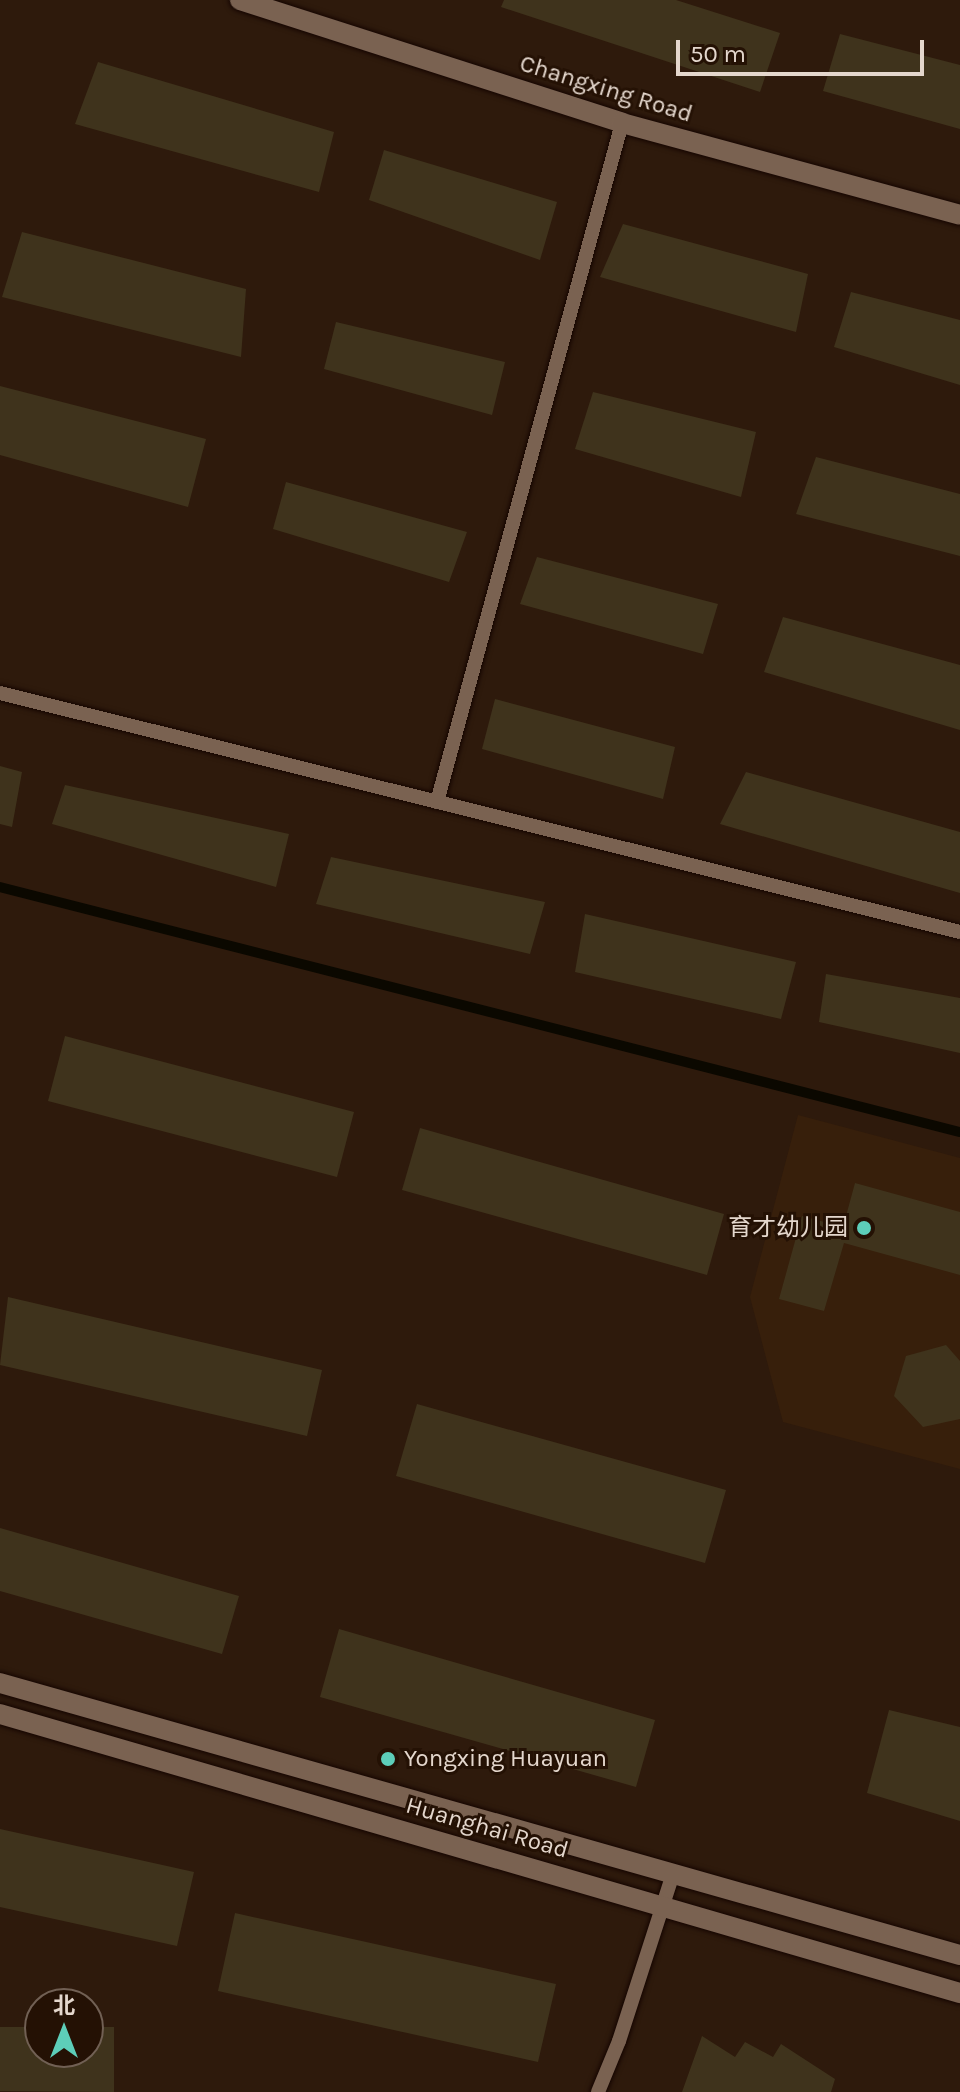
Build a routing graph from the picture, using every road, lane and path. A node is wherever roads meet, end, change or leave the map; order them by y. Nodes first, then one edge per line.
1 (240, 0) edge
2 (622, 123) junction
3 (960, 215) edge
4 (0, 693) edge
5 (437, 802) junction
6 (960, 932) edge
7 (0, 1683) edge
8 (0, 1714) edge
9 (673, 1874) junction
10 (662, 1904) junction
11 (960, 1955) edge
12 (960, 1993) edge
13 (598, 2092) edge

1 - 2 main road, Changxing Road
2 - 3 main road, Changxing Road
2 - 5 lane
4 - 5 lane
5 - 6 lane
7 - 9 main road, Huanghai Road
8 - 10 main road, Huanghai Road
9 - 10 lane
9 - 11 main road, Huanghai Road
10 - 12 main road, Huanghai Road
10 - 13 lane

